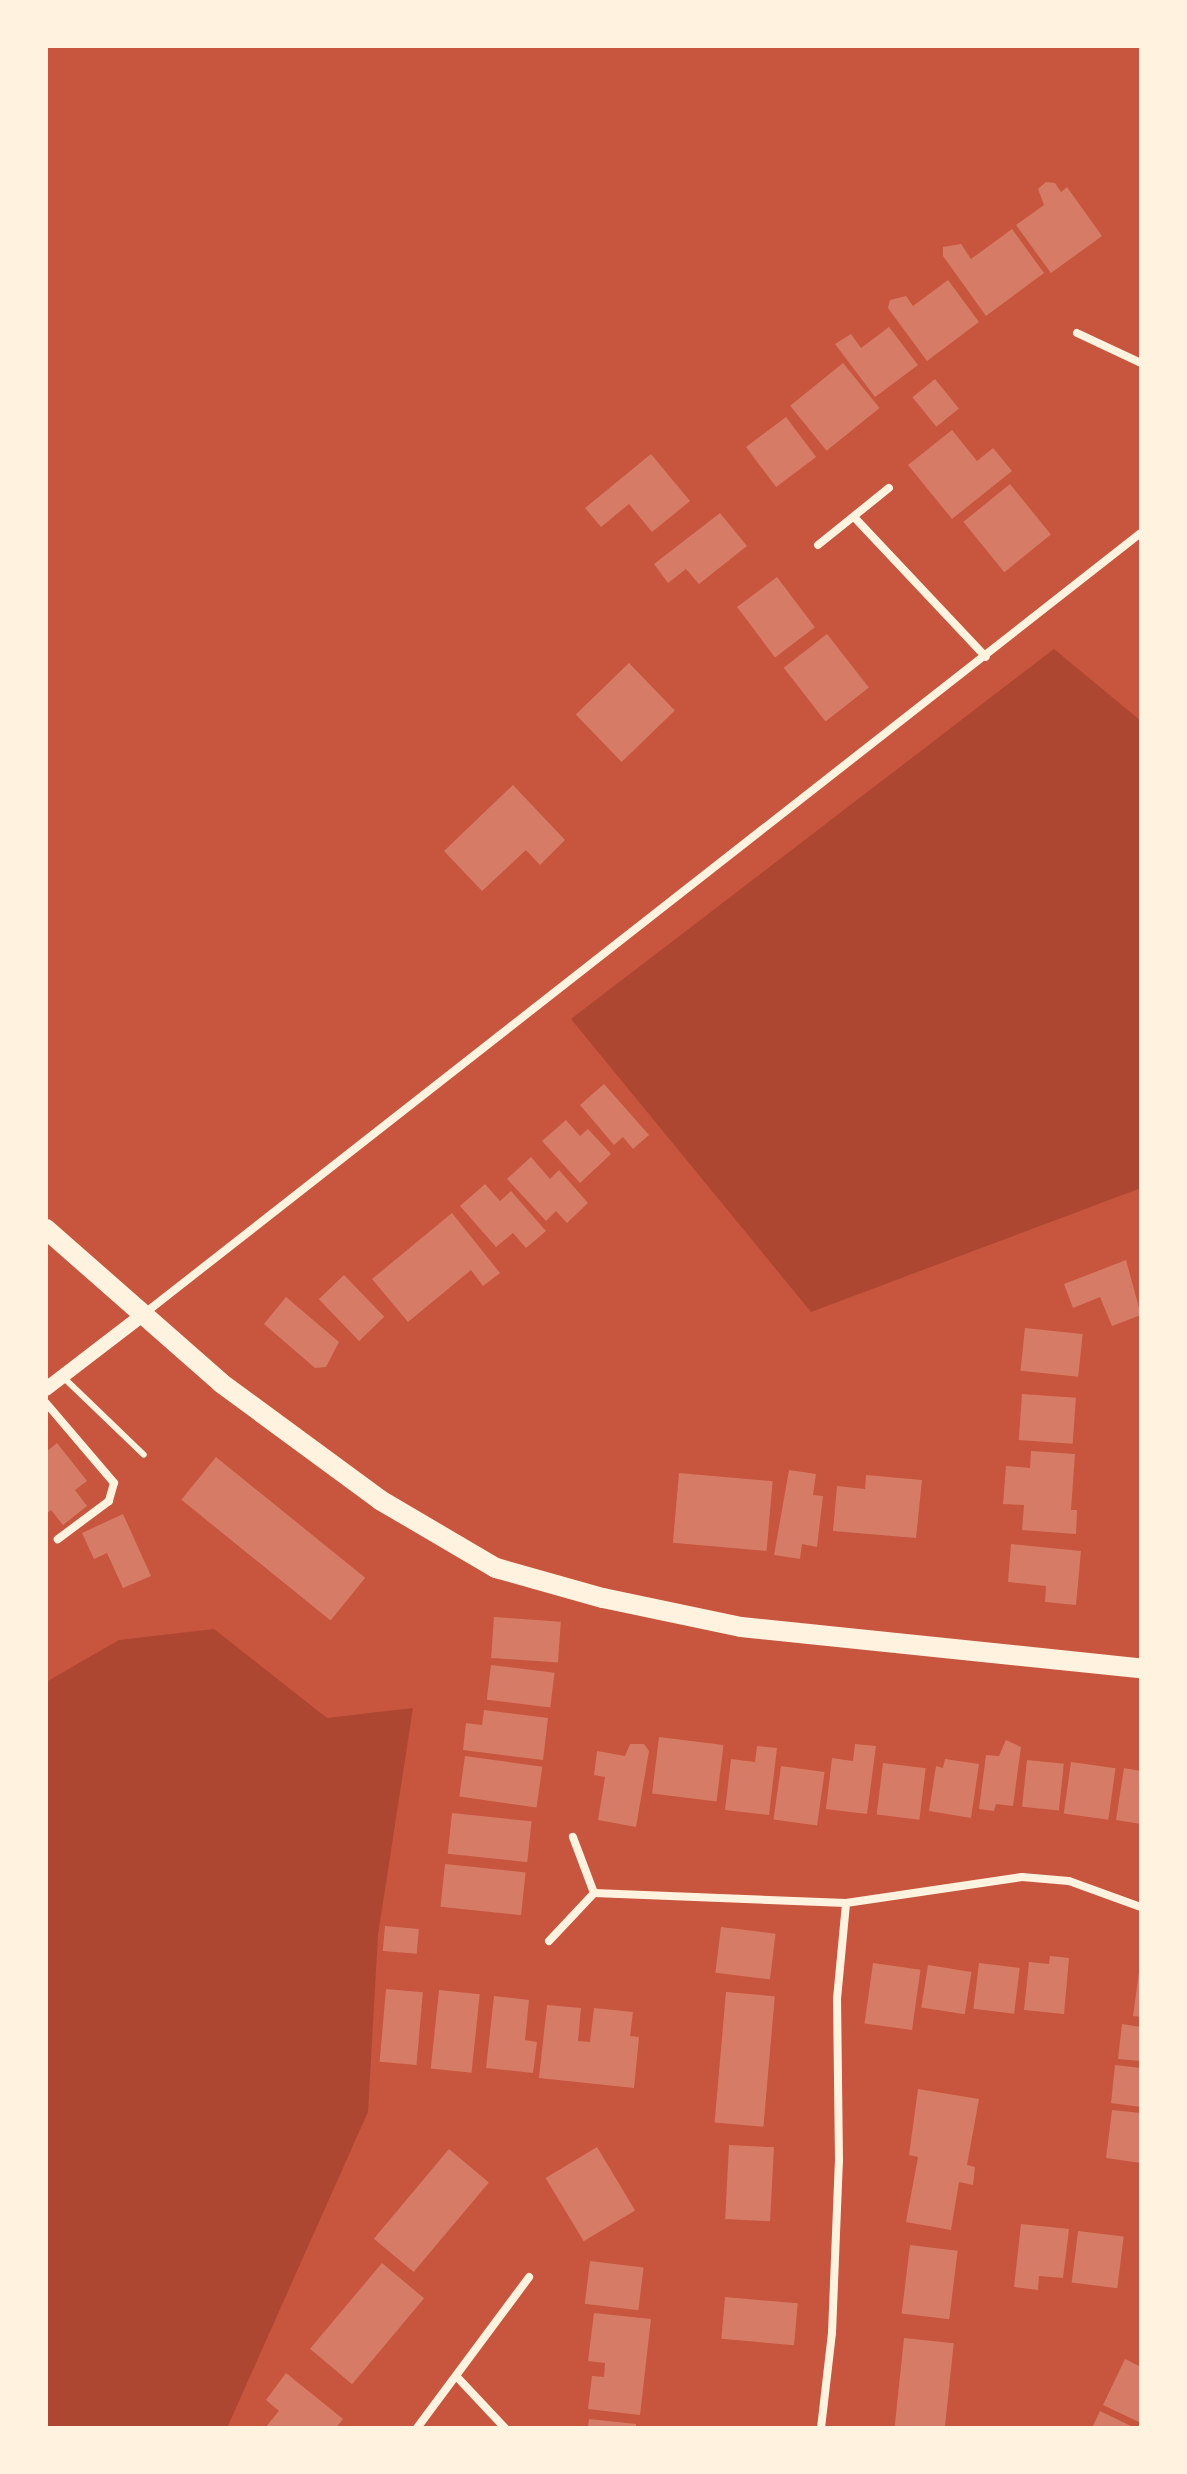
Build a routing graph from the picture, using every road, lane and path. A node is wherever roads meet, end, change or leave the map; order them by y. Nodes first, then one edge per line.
1 (1077, 333) dead end
2 (1141, 363) edge
3 (889, 488) dead end
4 (854, 517) junction
5 (1141, 533) edge
6 (818, 545) dead end
7 (986, 657) junction
8 (46, 1229) edge
9 (141, 1316) junction
10 (63, 1377) junction
11 (46, 1389) edge
12 (46, 1403) edge
13 (144, 1455) dead end
14 (58, 1539) dead end
15 (1141, 1668) edge
16 (573, 1837) dead end
17 (594, 1893) junction
18 (846, 1903) junction
19 (1141, 1907) edge
20 (549, 1941) dead end
21 (529, 2277) dead end
22 (458, 2378) junction
23 (417, 2428) edge
24 (505, 2428) edge
25 (821, 2428) edge

1 - 2 street
3 - 4 street
4 - 6 street
4 - 7 street
5 - 7 street
7 - 9 street
8 - 9 main road
9 - 10 street
9 - 15 main road
10 - 11 street
10 - 13 lane
12 - 14 street
16 - 17 street
17 - 18 street
17 - 20 street
18 - 19 street
18 - 25 street
21 - 22 street
22 - 23 street
22 - 24 street

